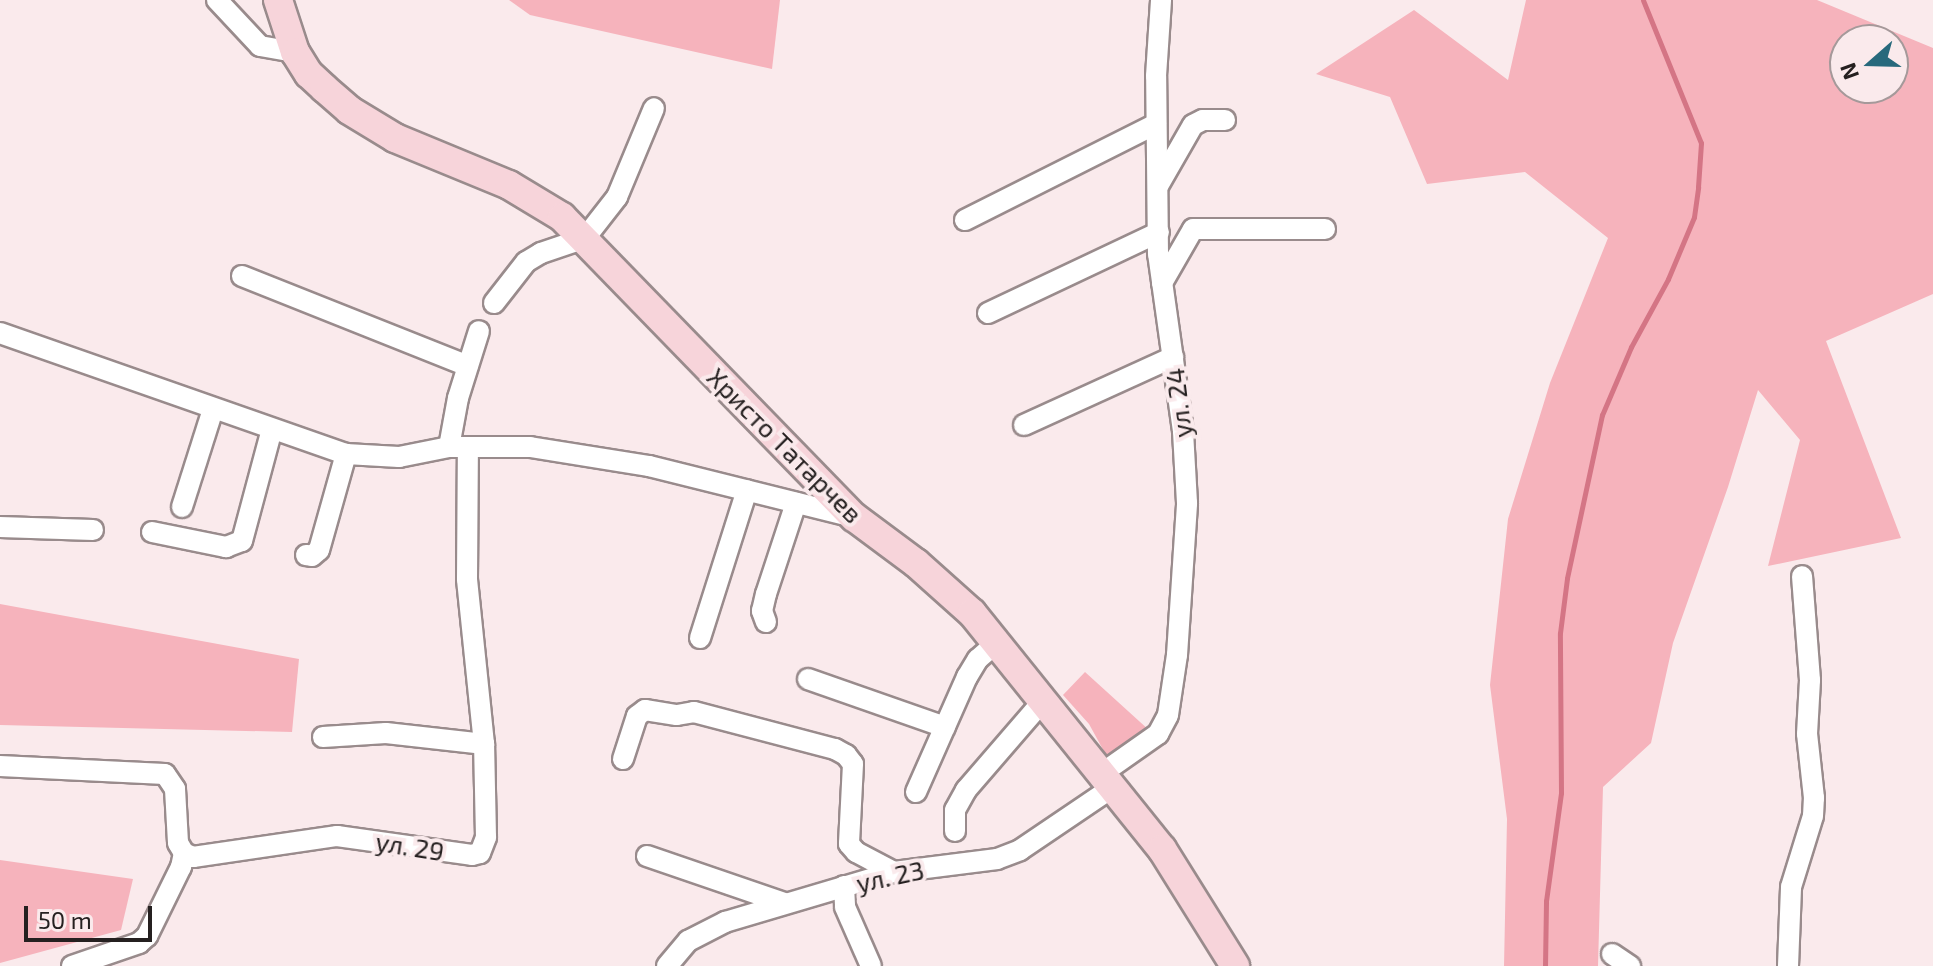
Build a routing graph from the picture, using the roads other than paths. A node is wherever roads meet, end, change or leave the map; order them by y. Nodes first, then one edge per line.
1 (217, 0) edge
2 (278, 0) edge
3 (1161, 0) edge
4 (295, 52) junction
5 (654, 108) dead end
6 (1225, 120) dead end
7 (1156, 124) junction
8 (1156, 189) junction
9 (965, 220) dead end
10 (1325, 229) dead end
11 (1159, 232) junction
12 (585, 238) junction
13 (242, 276) dead end
14 (1162, 283) junction
15 (494, 303) dead end
16 (988, 313) dead end
17 (479, 331) dead end
18 (0, 333) edge
19 (1173, 357) junction
20 (468, 366) junction
21 (213, 409) junction
22 (1024, 425) dead end
23 (272, 429) junction
24 (458, 448) junction
25 (346, 454) junction
26 (747, 490) junction
27 (796, 503) junction
28 (182, 507) dead end
29 (854, 517) junction
30 (0, 527) edge
31 (93, 530) dead end
32 (152, 532) dead end
33 (306, 555) dead end
34 (1802, 576) dead end
35 (766, 622) dead end
36 (700, 638) dead end
37 (995, 644) junction
38 (808, 679) dead end
39 (1042, 702) junction
40 (945, 727) junction
41 (323, 737) dead end
42 (484, 744) junction
43 (623, 759) dead end
44 (0, 766) edge
45 (1107, 780) junction
46 (916, 792) dead end
47 (955, 831) dead end
48 (184, 853) junction
49 (647, 856) dead end
50 (894, 872) junction
51 (844, 886) junction
52 (788, 904) junction
53 (1612, 954) dead end
54 (72, 966) edge
55 (670, 966) edge
56 (871, 966) edge
57 (1235, 966) edge
58 (1630, 966) edge
59 (1788, 966) edge

1 - 4 street
2 - 4 main road, Христо Татарчев
3 - 7 street, ул. 24
4 - 12 main road, Христо Татарчев
5 - 12 street
6 - 8 street
7 - 8 street, ул. 24
7 - 9 street
8 - 11 street, ул. 24
10 - 14 street
11 - 14 street, ул. 24
11 - 16 street
12 - 15 street
12 - 29 main road, Христо Татарчев
13 - 20 street
14 - 19 street, ул. 24
17 - 20 street, ул. 29
18 - 21 street
19 - 22 street
19 - 45 street, ул. 24
20 - 24 street, ул. 29
21 - 23 street
21 - 28 street
23 - 25 street
23 - 32 street
24 - 25 street
24 - 26 street
24 - 42 street, ул. 29
25 - 33 street
26 - 27 street
26 - 36 street
27 - 29 street
27 - 35 street
29 - 37 main road, Христо Татарчев
30 - 31 street
34 - 59 street
37 - 39 main road, Христо Татарчев
37 - 40 street
38 - 40 street
39 - 45 main road, Христо Татарчев
39 - 47 street
40 - 46 street
41 - 42 street
42 - 48 street, ул. 29
43 - 50 street
44 - 48 street
45 - 50 street, ул. 23
45 - 57 main road, Христо Татарчев
48 - 54 street
49 - 52 street
50 - 51 street, ул. 23
51 - 52 street, ул. 23
51 - 56 street
52 - 55 street, ул. 23
53 - 58 street

